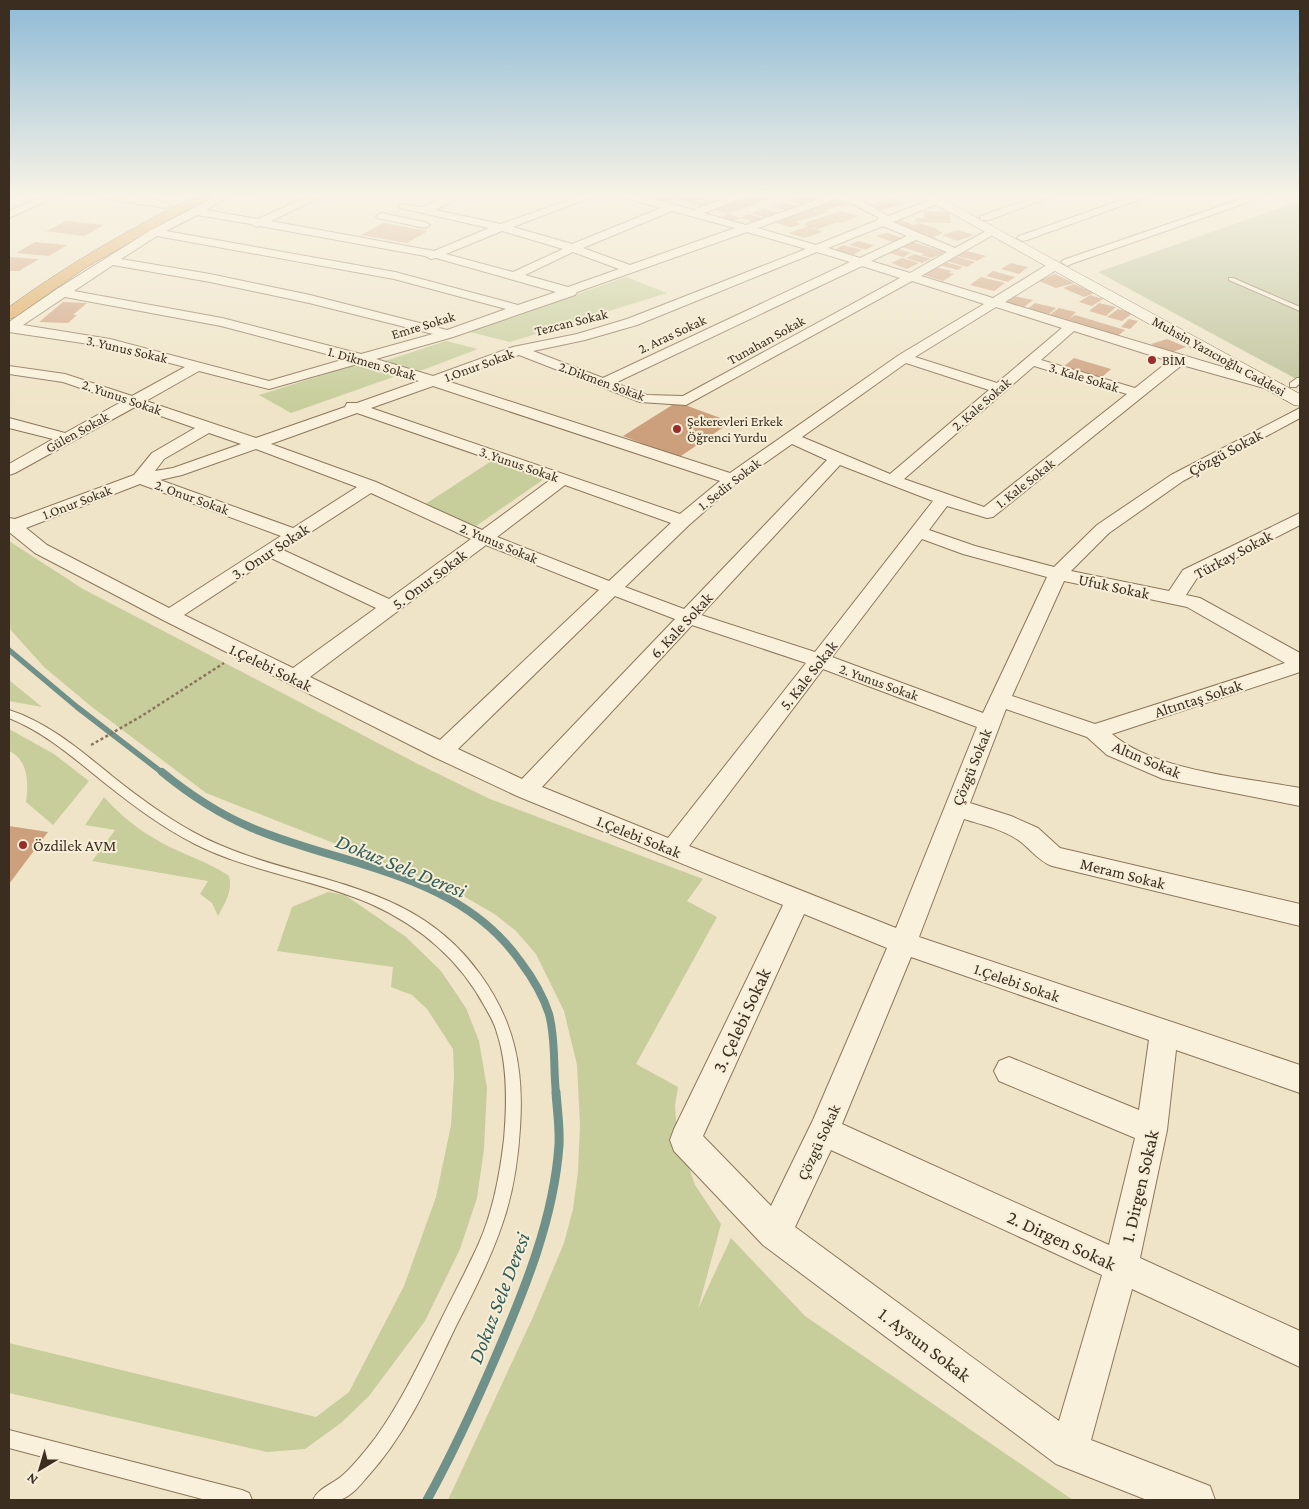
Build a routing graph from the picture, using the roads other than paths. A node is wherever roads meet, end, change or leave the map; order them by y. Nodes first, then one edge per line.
1 (57, 266) edge
2 (79, 266) edge
3 (101, 266) edge
4 (141, 266) edge
5 (342, 266) edge
6 (412, 266) edge
7 (479, 266) edge
8 (534, 266) edge
9 (622, 266) edge
10 (642, 266) edge
11 (770, 266) edge
12 (851, 266) edge
13 (874, 266) edge
14 (930, 266) edge
15 (1057, 266) edge
16 (1065, 266) edge
17 (1066, 266) edge
18 (632, 270) junction
19 (395, 276) junction
20 (514, 276) junction
21 (909, 278) junction
22 (1231, 279) dead end
23 (61, 292) junction
24 (571, 292) junction
25 (9, 298) edge
26 (994, 304) junction
27 (520, 309) junction
28 (1300, 309) edge
29 (10, 323) edge
30 (1071, 326) junction
31 (448, 334) junction
32 (520, 350) junction
33 (1219, 356) junction
34 (904, 358) junction
35 (362, 359) junction
36 (1180, 360) junction
37 (1031, 361) junction
38 (198, 366) junction
39 (1199, 366) junction
40 (9, 370) edge
41 (417, 375) junction
42 (434, 381) junction
43 (603, 383) junction
44 (270, 385) joint
45 (1000, 388) junction
46 (1294, 388) edge
47 (1138, 393) junction
48 (686, 401) joint
49 (133, 402) junction
50 (350, 405) junction
51 (1300, 412) edge
52 (9, 423) edge
53 (208, 427) junction
54 (67, 438) junction
55 (238, 438) junction
56 (792, 438) junction
57 (257, 444) junction
58 (836, 460) junction
59 (9, 470) edge
60 (140, 478) junction
61 (563, 479) junction
62 (732, 479) junction
63 (892, 481) junction
64 (370, 486) junction
65 (943, 500) junction
66 (1300, 518) edge
67 (684, 521) junction
68 (11, 525) edge
69 (918, 532) junction
70 (295, 535) junction
71 (484, 538) junction
72 (270, 551) junction
73 (1058, 574) junction
74 (613, 589) junction
75 (1173, 599) junction
76 (391, 607) junction
77 (170, 616) junction
78 (688, 617) junction
79 (819, 660) junction
80 (1300, 664) edge
81 (294, 678) junction
82 (1000, 699) junction
83 (9, 714) edge
84 (989, 723) junction
85 (1095, 732) junction
86 (442, 752) junction
87 (525, 790) junction
88 (1300, 797) edge
89 (955, 807) junction
90 (672, 850) junction
91 (798, 900) junction
92 (1300, 916) edge
93 (903, 943) junction
94 (1164, 1033) junction
95 (1009, 1071) dead end
96 (1300, 1079) edge
97 (1152, 1130) junction
98 (824, 1131) junction
99 (685, 1140) joint
100 (775, 1233) junction
101 (1121, 1267) junction
102 (1300, 1349) edge
103 (9, 1439) edge
104 (1069, 1452) junction
105 (242, 1500) edge
106 (323, 1500) edge
107 (1196, 1500) edge

1 - 25 highway
2 - 29 highway
3 - 23 street
4 - 31 street
5 - 19 street
6 - 19 street
7 - 20 street
8 - 20 street
9 - 18 street
10 - 18 street, Emre Sokak
11 - 32 street, Tezcan Sokak
12 - 43 street, 2. Aras Sokak
13 - 21 street
14 - 21 street, Tunahan Sokak
15 - 26 street, 1. Sedir Sokak
16 - 33 street, Muhsin Yazıcıoğlu Caddesi
17 - 46 street, Muhsin Yazıcıoğlu Caddesi
18 - 24 street, Emre Sokak
19 - 27 street
20 - 24 street
21 - 26 street
21 - 48 street, Tunahan Sokak
22 - 28 lane
23 - 29 street
23 - 35 street, 1. Dikmen Sokak
24 - 27 street, Emre Sokak
26 - 30 street
26 - 34 street, 1. Sedir Sokak
27 - 31 street, Emre Sokak
29 - 38 street, 3. Yunus Sokak
30 - 36 street
30 - 37 street, 2. Kale Sokak
31 - 35 street, Emre Sokak
32 - 41 street, 1.Onur Sokak
32 - 42 street, 1.Onur Sokak
32 - 43 street, 2.Dikmen Sokak
33 - 39 street
33 - 46 street, Muhsin Yazıcıoğlu Caddesi
34 - 45 street
34 - 56 street, 1. Sedir Sokak
35 - 41 street, 1. Dikmen Sokak
35 - 44 street, Emre Sokak
36 - 39 street
36 - 47 street, 1. Kale Sokak
37 - 45 street, 2. Kale Sokak
37 - 47 street, 3. Kale Sokak
38 - 44 street, 3. Yunus Sokak
38 - 49 street, Gülen Sokak
39 - 46 street
40 - 49 street, 2. Yunus Sokak
41 - 42 street, 1. Dikmen Sokak
41 - 50 street, 1.Onur Sokak
42 - 50 street, 1.Onur Sokak
42 - 62 street, 1. Dikmen Sokak
43 - 48 street, 2.Dikmen Sokak
45 - 63 street, 2. Kale Sokak
47 - 65 street, 1. Kale Sokak
49 - 53 street, 2. Yunus Sokak
49 - 54 street, Gülen Sokak
50 - 55 street, 1.Onur Sokak
50 - 57 street, 1.Onur Sokak
50 - 61 street, 3. Yunus Sokak
51 - 73 street, Çözgü Sokak
52 - 54 street
53 - 55 street, 2. Yunus Sokak
53 - 60 street, 2. Onur Sokak
54 - 59 street, Gülen Sokak
55 - 57 street, 2. Yunus Sokak
55 - 60 street, 1.Onur Sokak
56 - 58 street, 1. Kale Sokak
56 - 62 street, 1. Sedir Sokak
57 - 60 street, 1.Onur Sokak
57 - 64 street, 2. Yunus Sokak
58 - 63 street, 1. Kale Sokak
58 - 78 street, 6. Kale Sokak
60 - 68 street, 1.Onur Sokak
60 - 70 street, 2. Onur Sokak
61 - 67 street, 3. Yunus Sokak
61 - 71 street, 5. Onur Sokak
62 - 67 street, 1. Sedir Sokak
63 - 65 street, 1. Kale Sokak
64 - 70 street, 3. Onur Sokak
64 - 71 street, 2. Yunus Sokak
65 - 69 street, 5. Kale Sokak
66 - 75 street, Türkay Sokak
67 - 74 street, 1. Sedir Sokak
68 - 77 street, 1.Çelebi Sokak
69 - 73 street, Ufuk Sokak
69 - 79 street, 5. Kale Sokak
70 - 72 street, 3. Onur Sokak
71 - 74 street, 2. Yunus Sokak
71 - 76 street, 5. Onur Sokak
72 - 76 street
72 - 77 street, 3. Onur Sokak
73 - 75 street, Ufuk Sokak
73 - 82 street, Çözgü Sokak
74 - 78 street, 2. Yunus Sokak
74 - 86 street, 1. Sedir Sokak
75 - 80 street, Ufuk Sokak
76 - 81 street, 5. Onur Sokak
77 - 81 street, 1.Çelebi Sokak
78 - 79 street, 2. Yunus Sokak
78 - 87 street, 6. Kale Sokak
79 - 84 street, 2. Yunus Sokak
79 - 90 street, 5. Kale Sokak
80 - 85 street, Altıntaş Sokak
81 - 86 street, 1.Çelebi Sokak
82 - 84 street, Çözgü Sokak
82 - 85 street, Altın Sokak
83 - 106 lane
84 - 89 street, Çözgü Sokak
85 - 88 street, Altın Sokak
86 - 87 street, 1.Çelebi Sokak
87 - 90 street, 1.Çelebi Sokak
89 - 92 street, Meram Sokak
89 - 93 street, Çözgü Sokak
90 - 91 street, 1.Çelebi Sokak
91 - 93 street, 1.Çelebi Sokak
91 - 99 street, 3. Çelebi Sokak
93 - 94 street, 1.Çelebi Sokak
93 - 98 street, Çözgü Sokak
94 - 96 street, 1.Çelebi Sokak
94 - 97 street, 1. Dirgen Sokak
95 - 97 street
97 - 101 street, 1. Dirgen Sokak
98 - 100 street, Çözgü Sokak
98 - 101 street, 2. Dirgen Sokak
99 - 100 street, 1. Aysun Sokak
100 - 104 street, 1. Aysun Sokak
101 - 102 street, 2. Dirgen Sokak
101 - 104 street, 1. Dirgen Sokak
103 - 105 lane
104 - 107 street, 1. Aysun Sokak

